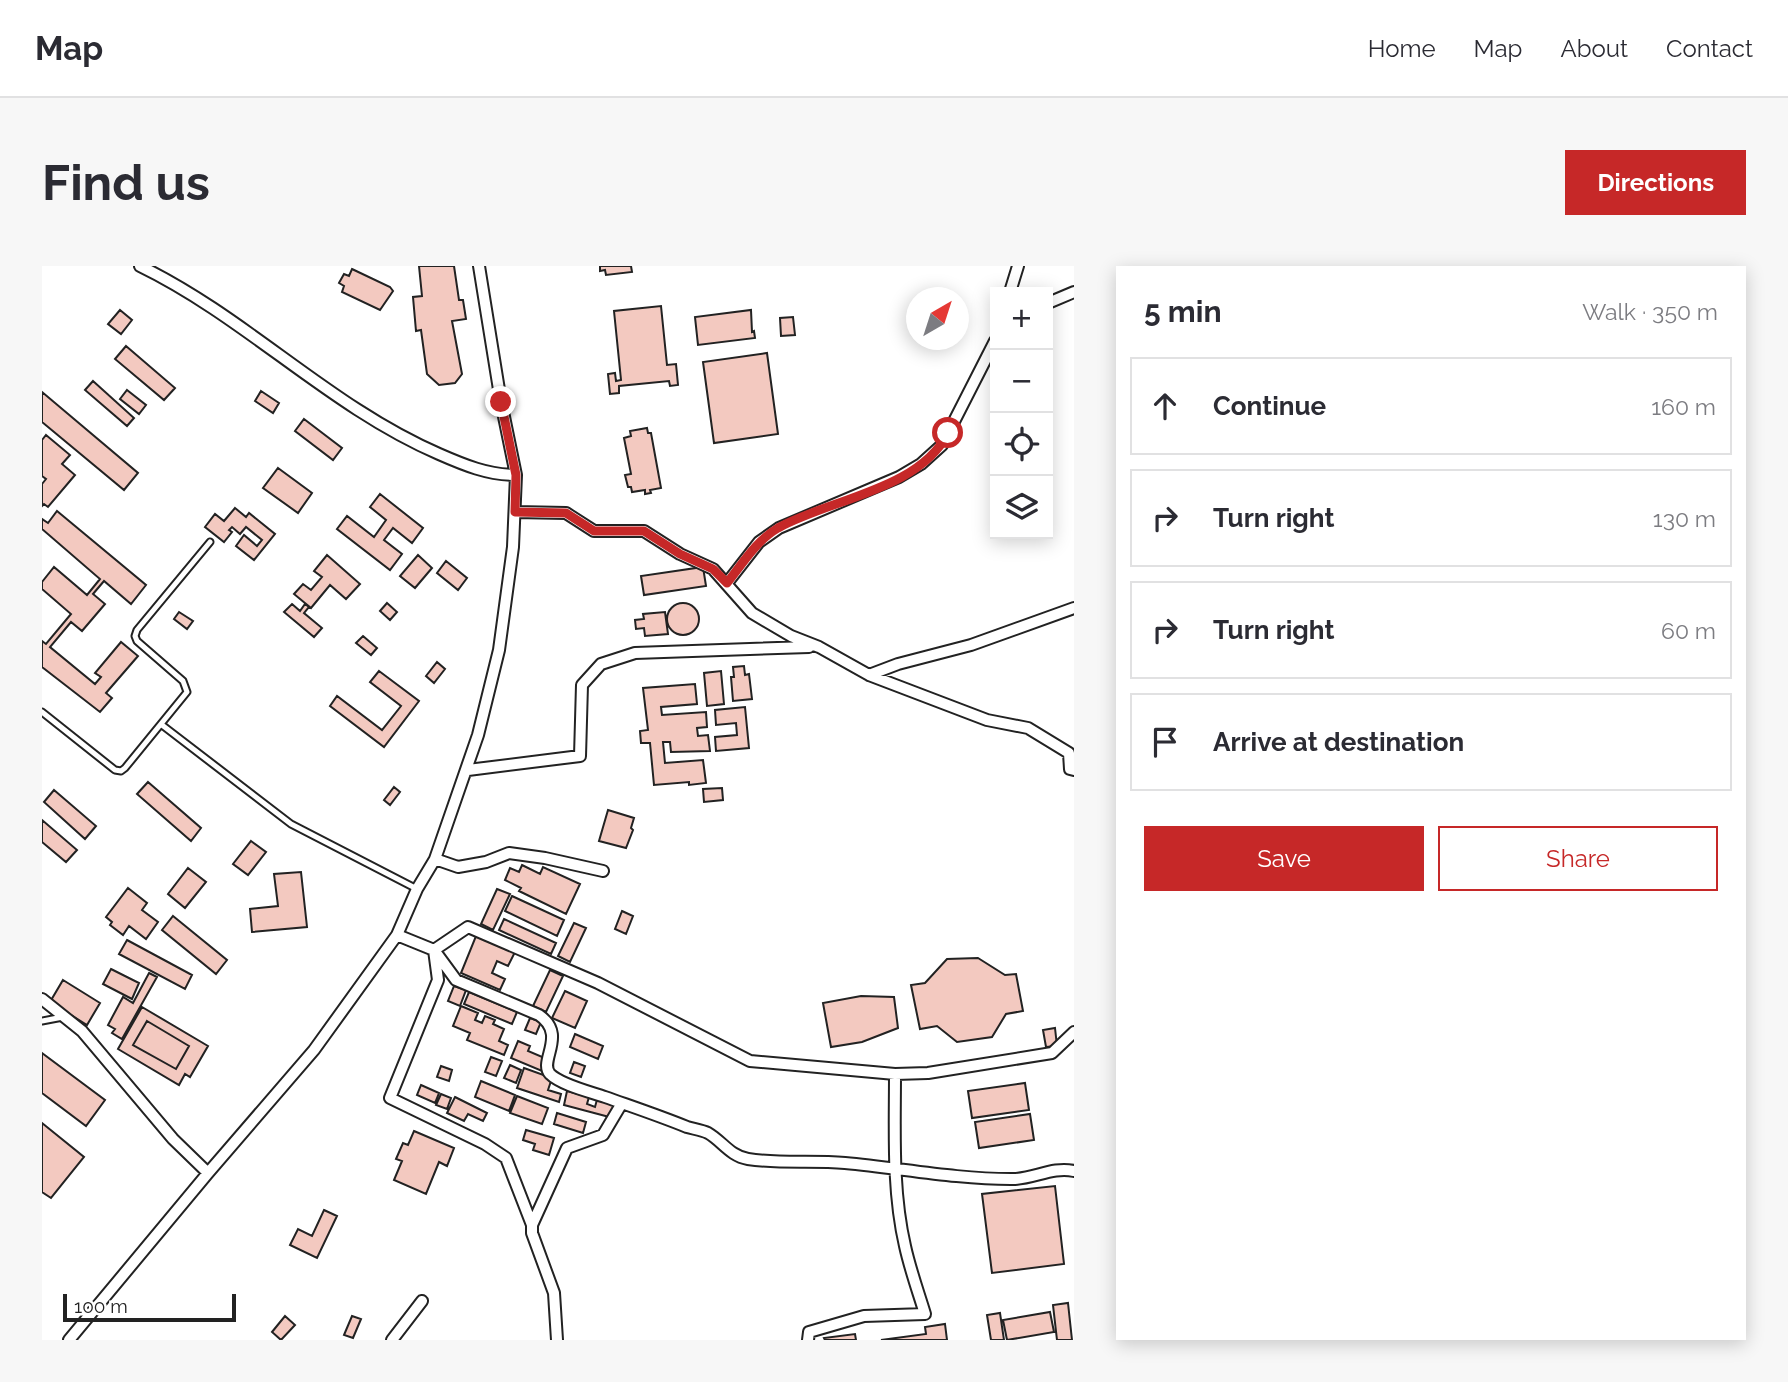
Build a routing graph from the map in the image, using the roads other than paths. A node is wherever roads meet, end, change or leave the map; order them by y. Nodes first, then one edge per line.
1 (140, 266) edge
2 (479, 266) edge
3 (1018, 266) edge
4 (1012, 287) edge
5 (1074, 292) edge
6 (1053, 301) edge
7 (990, 350) edge
8 (516, 475) junction
9 (515, 512) junction
10 (210, 541) dead end
11 (727, 583) junction
12 (1074, 608) edge
13 (818, 647) junction
14 (869, 675) junction
15 (42, 712) edge
16 (162, 725) junction
17 (468, 770) junction
18 (1074, 770) edge
19 (435, 859) junction
20 (603, 871) dead end
21 (417, 889) junction
22 (397, 935) junction
23 (434, 950) junction
24 (42, 999) edge
25 (65, 1017) junction
26 (42, 1021) edge
27 (1074, 1032) edge
28 (894, 1073) junction
29 (622, 1103) junction
30 (895, 1170) junction
31 (1074, 1171) edge
32 (208, 1173) junction
33 (532, 1225) junction
34 (422, 1301) dead end
35 (69, 1340) edge
36 (392, 1340) edge
37 (557, 1340) edge
38 (808, 1340) edge

1 - 8 street
2 - 8 street
3 - 4 street
5 - 6 street
7 - 11 street
8 - 9 street
9 - 11 street
9 - 17 street
10 - 16 lane
11 - 13 street
12 - 14 street
13 - 14 street
13 - 17 street
14 - 18 street
15 - 16 lane
16 - 21 lane
17 - 19 street
19 - 20 street
19 - 21 street
21 - 22 street
22 - 23 street
22 - 32 street
23 - 28 street
23 - 29 street
23 - 33 street
24 - 25 street
25 - 26 lane
25 - 32 street
27 - 28 street
28 - 30 street
29 - 30 street
29 - 33 street
30 - 31 street
30 - 38 street
32 - 35 street
33 - 37 street
34 - 36 street

